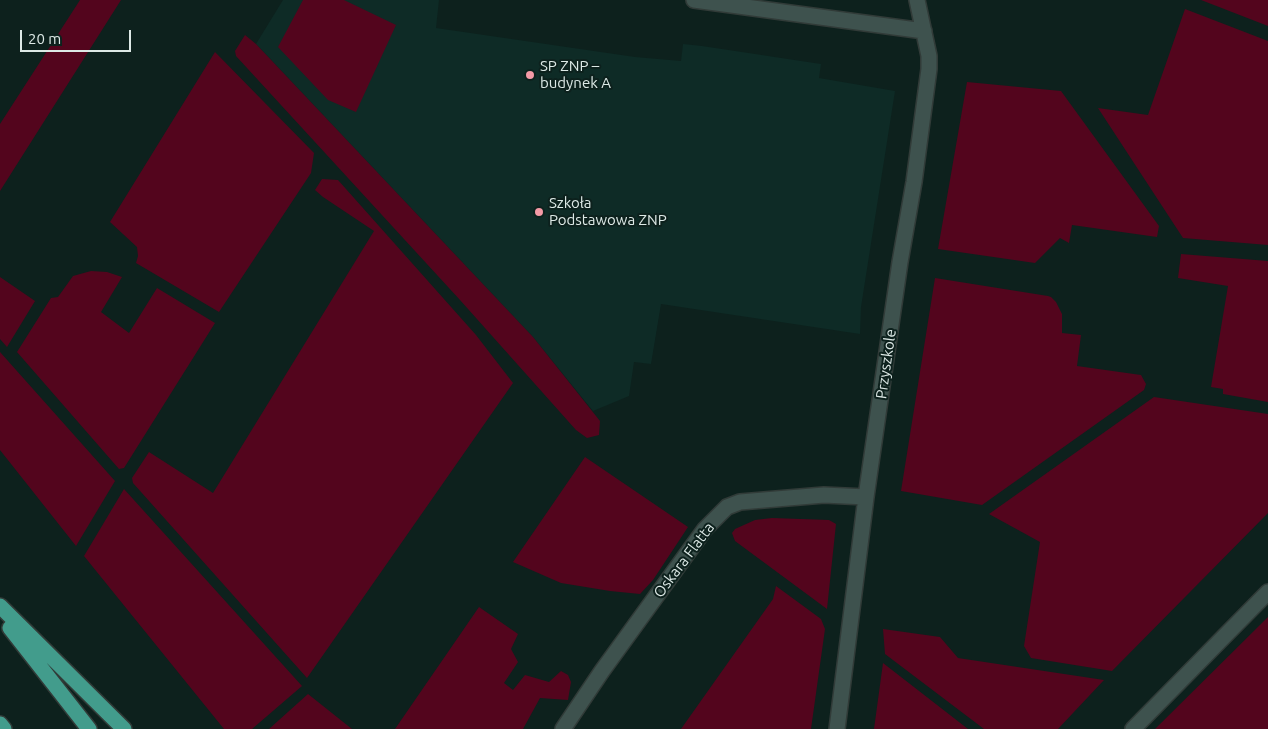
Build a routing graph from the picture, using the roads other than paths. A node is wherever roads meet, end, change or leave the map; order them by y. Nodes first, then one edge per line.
1 (694, 0) edge
2 (917, 0) edge
3 (924, 32) junction
4 (866, 497) junction
5 (1268, 592) edge
6 (0, 606) edge
7 (0, 614) edge
8 (0, 724) edge
9 (4, 729) edge
10 (89, 729) edge
11 (124, 729) edge
12 (563, 729) edge
13 (838, 729) edge
14 (1133, 729) edge

1 - 3 street
2 - 3 street, Przyszkole
3 - 4 street, Przyszkole
4 - 12 street, Oskara Flatta
4 - 13 street, Przyszkole
5 - 14 street
6 - 11 main road
7 - 10 main road
8 - 9 main road

